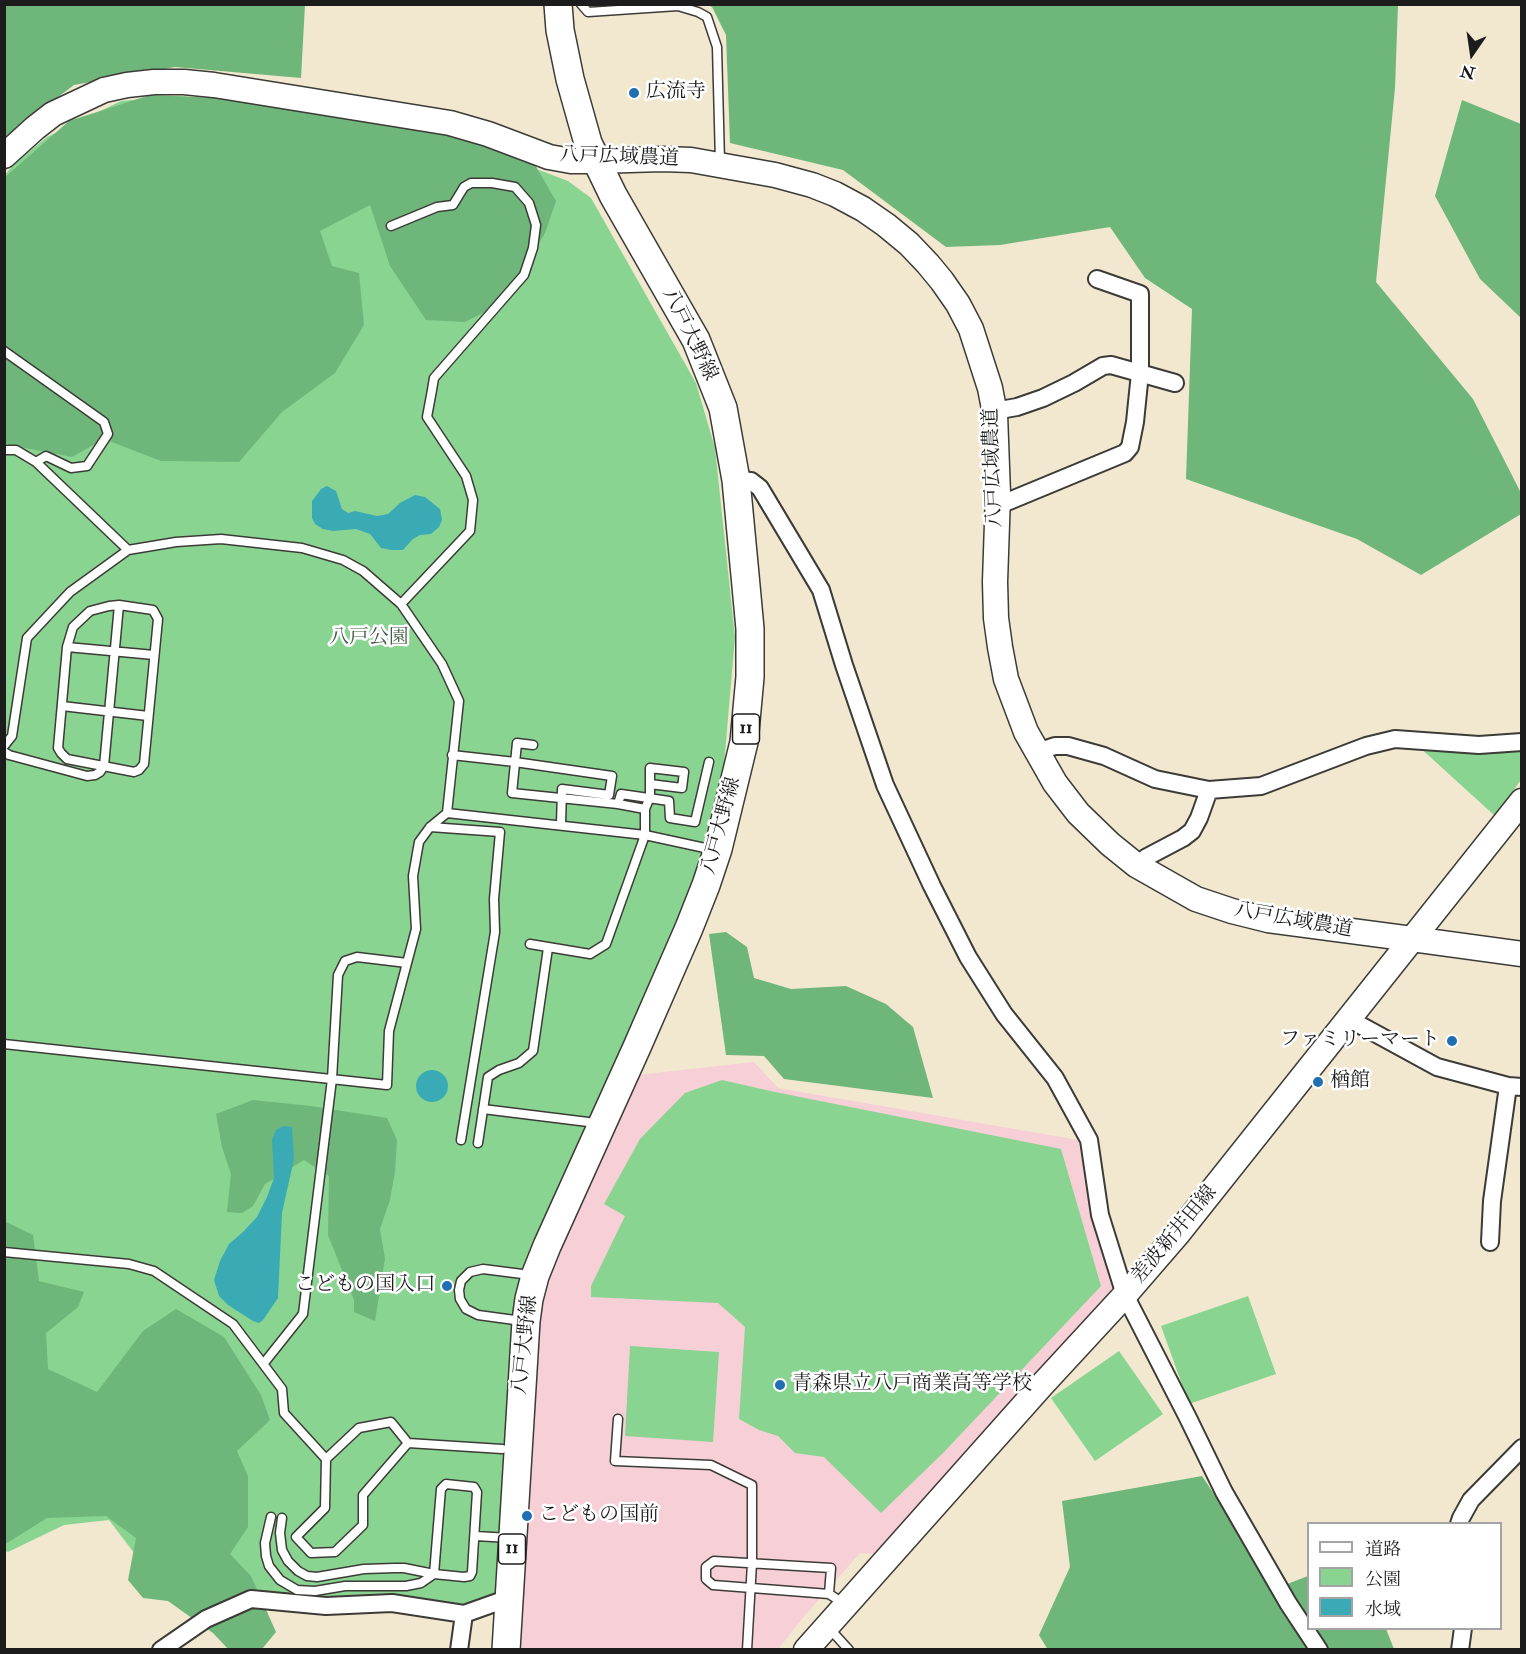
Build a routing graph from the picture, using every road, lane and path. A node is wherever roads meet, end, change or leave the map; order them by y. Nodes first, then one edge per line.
1 (558, 4) edge
2 (581, 4) edge
3 (4, 156) edge
4 (596, 161) junction
5 (720, 165) junction
6 (391, 226) dead end
7 (1097, 279) dead end
8 (4, 351) edge
9 (1140, 373) junction
10 (1175, 383) dead end
11 (994, 411) junction
12 (4, 450) edge
13 (36, 462) junction
14 (736, 480) junction
15 (997, 506) junction
16 (128, 550) junction
17 (401, 604) junction
18 (119, 605) junction
19 (67, 646) junction
20 (115, 652) junction
21 (154, 655) junction
22 (62, 706) junction
23 (109, 711) junction
24 (148, 716) junction
25 (1521, 742) edge
26 (533, 745) dead end
27 (4, 746) edge
28 (4, 752) edge
29 (1037, 752) junction
30 (452, 755) junction
31 (515, 762) junction
32 (709, 762) dead end
33 (104, 766) junction
34 (650, 784) dead end
35 (1209, 790) junction
36 (650, 797) junction
37 (562, 799) junction
38 (1521, 801) edge
39 (618, 804) junction
40 (645, 809) junction
41 (447, 813) junction
42 (561, 825) junction
43 (430, 827) junction
44 (645, 835) junction
45 (705, 848) dead end
46 (1136, 865) junction
47 (1412, 939) junction
48 (530, 944) dead end
49 (548, 948) junction
50 (1521, 954) edge
51 (407, 963) junction
52 (1349, 1019) junction
53 (4, 1044) edge
54 (332, 1079) junction
55 (1515, 1087) edge
56 (483, 1109) junction
57 (588, 1122) dead end
58 (461, 1140) dead end
59 (478, 1143) dead end
60 (1490, 1242) dead end
61 (4, 1252) edge
62 (535, 1276) junction
63 (1125, 1295) junction
64 (526, 1321) junction
65 (264, 1363) junction
66 (618, 1419) dead end
67 (408, 1443) junction
68 (1521, 1448) edge
69 (502, 1449) dead end
70 (326, 1459) junction
71 (271, 1517) dead end
72 (282, 1518) dead end
73 (1460, 1522) edge
74 (475, 1536) junction
75 (513, 1538) junction
76 (752, 1563) junction
77 (434, 1574) junction
78 (751, 1588) junction
79 (509, 1598) junction
80 (837, 1599) junction
81 (464, 1614) junction
82 (826, 1626) junction
83 (1463, 1630) edge
84 (161, 1650) edge
85 (459, 1650) edge
86 (506, 1650) edge
87 (747, 1650) edge
88 (806, 1650) edge
89 (849, 1650) edge
90 (1319, 1650) edge
91 (1460, 1650) edge

1 - 4 main road, 八戸大野線 / 11
2 - 5 lane
3 - 4 street, 八戸広域農道
4 - 5 street, 八戸広域農道
4 - 14 main road, 八戸大野線 / 11
5 - 11 street, 八戸広域農道
6 - 17 lane
7 - 9 street
8 - 13 lane
9 - 10 street
9 - 11 street
9 - 15 street
11 - 15 street, 八戸広域農道
12 - 13 lane
13 - 16 lane
14 - 62 main road, 八戸大野線 / 11
14 - 63 street
15 - 29 street, 八戸広域農道
16 - 17 lane
16 - 27 lane
17 - 30 lane
18 - 19 lane
18 - 20 lane
18 - 21 lane
19 - 20 lane
19 - 22 lane
20 - 21 lane
20 - 23 lane
21 - 24 lane
22 - 23 lane
22 - 33 lane
23 - 24 lane
23 - 33 lane
24 - 33 lane
25 - 35 street
26 - 31 lane
28 - 33 lane
29 - 35 street
29 - 46 street, 八戸広域農道
30 - 31 lane
30 - 41 lane
31 - 37 lane
31 - 37 lane
32 - 36 lane
34 - 36 lane
35 - 46 street
36 - 39 lane
36 - 40 lane
37 - 39 lane
37 - 42 lane
38 - 47 street, 差波新井田線
39 - 40 lane
40 - 44 lane
41 - 42 lane
41 - 43 lane
42 - 44 lane
43 - 51 lane
43 - 58 lane
44 - 45 lane
44 - 49 lane
46 - 47 street, 八戸広域農道
47 - 50 street, 八戸広域農道
47 - 52 street, 差波新井田線
48 - 49 lane
49 - 56 lane
51 - 54 lane
51 - 54 lane
52 - 55 street
52 - 63 street, 差波新井田線
53 - 54 lane
54 - 65 lane
55 - 60 street
56 - 57 lane
56 - 59 lane
61 - 65 lane
62 - 64 main road, 八戸大野線 / 11
62 - 64 lane
63 - 80 street, 差波新井田線
63 - 90 street
64 - 75 main road, 八戸大野線 / 11
65 - 70 lane
66 - 76 lane
67 - 69 lane
67 - 70 lane
67 - 70 lane
68 - 73 street
71 - 77 lane
72 - 77 lane
74 - 75 lane
74 - 77 lane
74 - 77 lane
75 - 79 main road, 八戸大野線 / 11
76 - 78 lane
76 - 78 lane
76 - 80 lane
78 - 80 lane
78 - 87 lane
79 - 81 street
79 - 86 main road, 八戸大野線 / 11
80 - 82 street, 差波新井田線
81 - 84 street
81 - 85 street
82 - 88 street, 差波新井田線
82 - 89 lane
83 - 91 street

